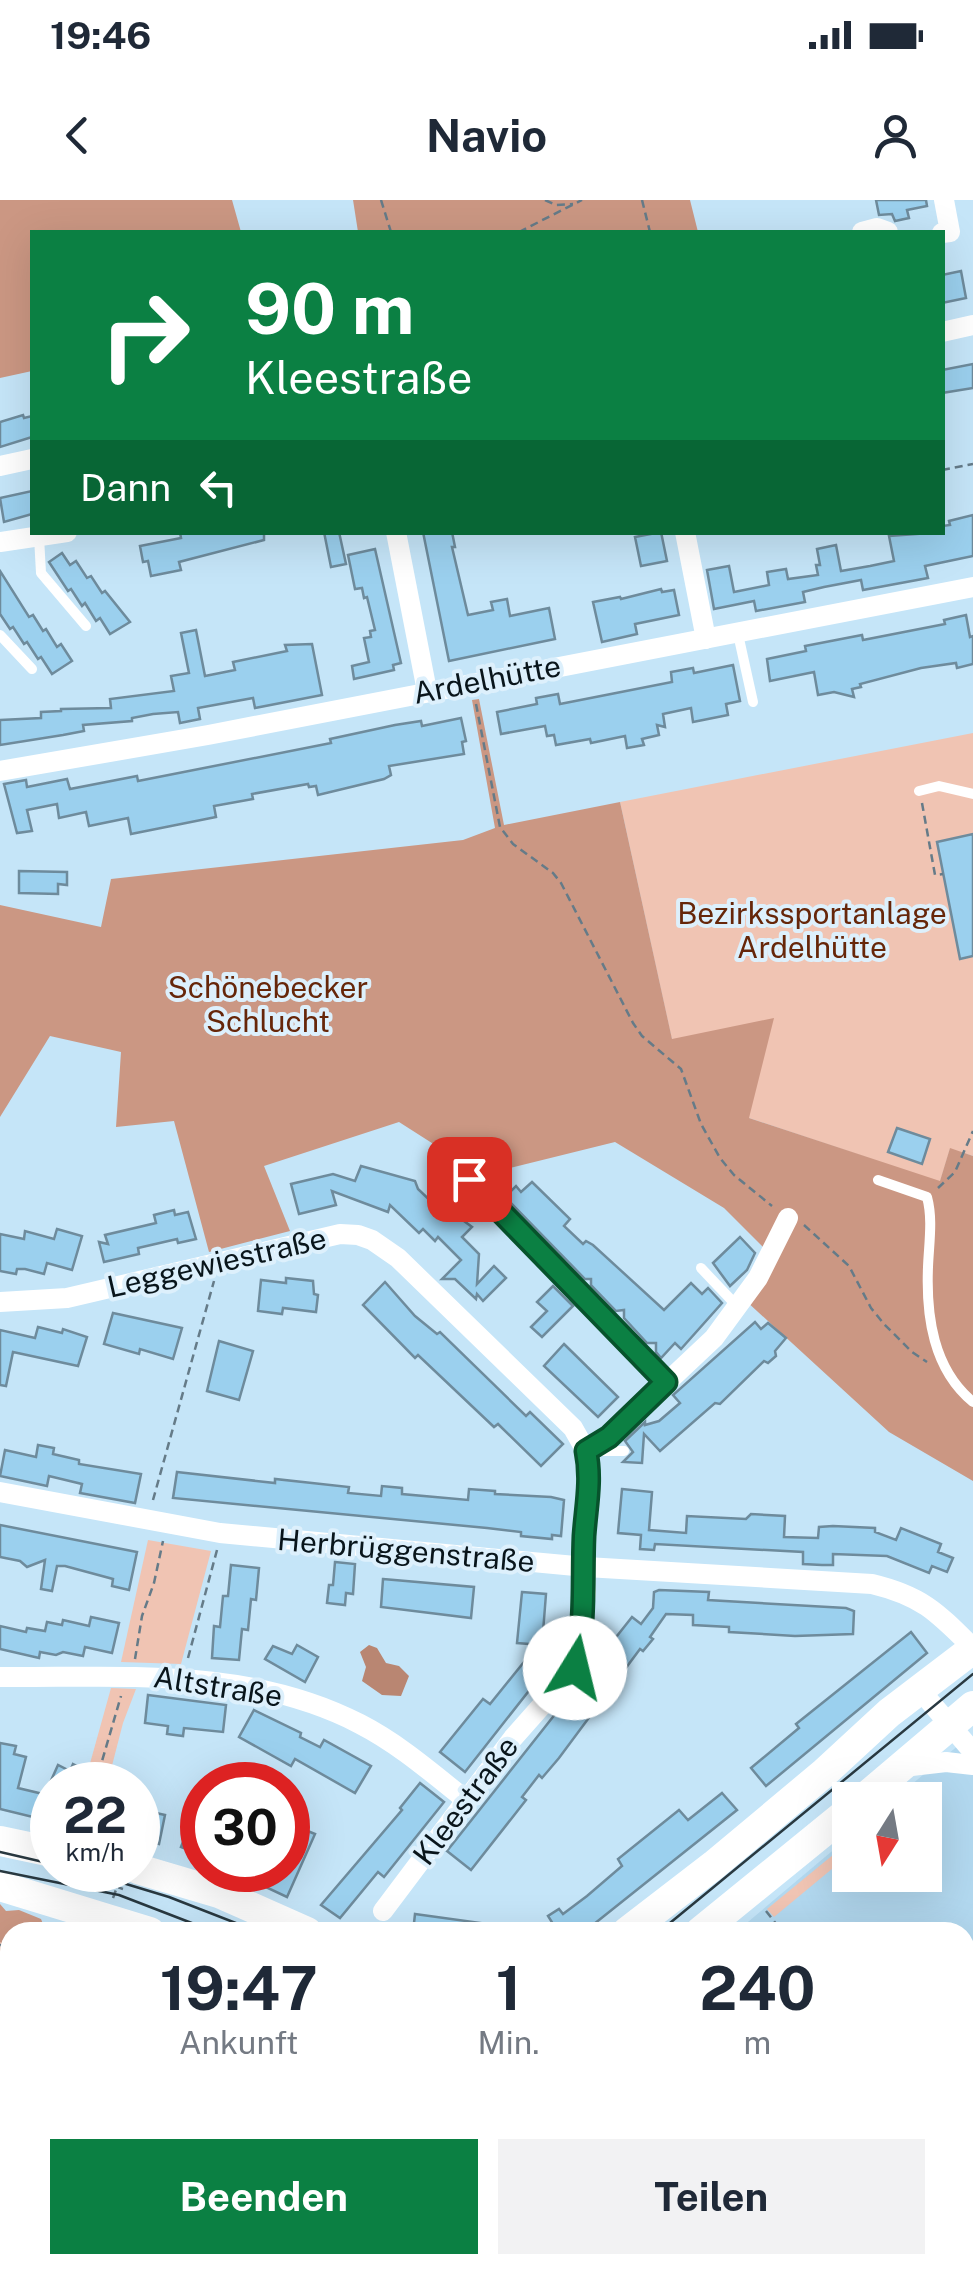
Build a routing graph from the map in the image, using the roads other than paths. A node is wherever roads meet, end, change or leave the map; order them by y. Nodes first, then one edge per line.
1 (944, 200) edge
2 (945, 233) edge
3 (973, 325) edge
4 (945, 331) edge
5 (30, 459) edge
6 (0, 466) edge
7 (50, 535) edge
8 (397, 535) edge
9 (686, 535) edge
10 (39, 537) junction
11 (0, 542) edge
12 (973, 588) edge
13 (86, 626) dead end
14 (738, 634) junction
15 (0, 635) edge
16 (706, 639) junction
17 (32, 669) dead end
18 (427, 691) junction
19 (753, 702) dead end
20 (0, 771) edge
21 (920, 791) road end
22 (973, 794) edge
23 (469, 1179) dead end
24 (878, 1180) dead end
25 (788, 1218) road end
26 (702, 1268) dead end
27 (0, 1302) edge
28 (738, 1307) junction
29 (666, 1382) junction
30 (973, 1402) edge
31 (586, 1451) junction
32 (624, 1451) dead end
33 (0, 1492) edge
34 (586, 1567) junction
35 (973, 1649) edge
36 (0, 1677) edge
37 (920, 1690) junction
38 (973, 1706) edge
39 (949, 1726) junction
40 (973, 1752) edge
41 (973, 1765) edge
42 (901, 1767) junction
43 (883, 1782) edge
44 (466, 1800) junction
45 (832, 1825) edge
46 (0, 1841) edge
47 (30, 1847) edge
48 (160, 1875) edge
49 (0, 1886) edge
50 (383, 1911) dead end
51 (117, 1922) edge
52 (285, 1922) edge
53 (640, 1922) edge
54 (712, 1922) edge

1 - 2 street
3 - 4 street
5 - 6 street
7 - 10 street
8 - 18 street
9 - 16 street
10 - 11 street
10 - 13 lane
12 - 14 street, Ardelhütte
14 - 16 street, Ardelhütte
14 - 19 lane
15 - 17 lane
16 - 18 street, Ardelhütte
18 - 20 street, Ardelhütte
21 - 22 lane
23 - 29 street
24 - 30 lane
25 - 28 street
26 - 28 lane
27 - 31 street, Leggewiestraße
28 - 29 street
29 - 31 street
31 - 32 lane
31 - 34 street, Kleestraße
33 - 34 street, Herbrüggenstraße
34 - 35 street, Herbrüggenstraße
34 - 44 street, Kleestraße
35 - 37 main road
36 - 44 street, Altstraße
37 - 39 street
37 - 53 main road
38 - 39 main road
39 - 40 street
39 - 42 main road
41 - 42 street
42 - 43 main road
44 - 50 street, Kleestraße
45 - 54 main road
46 - 47 main road
48 - 52 main road
49 - 51 main road

